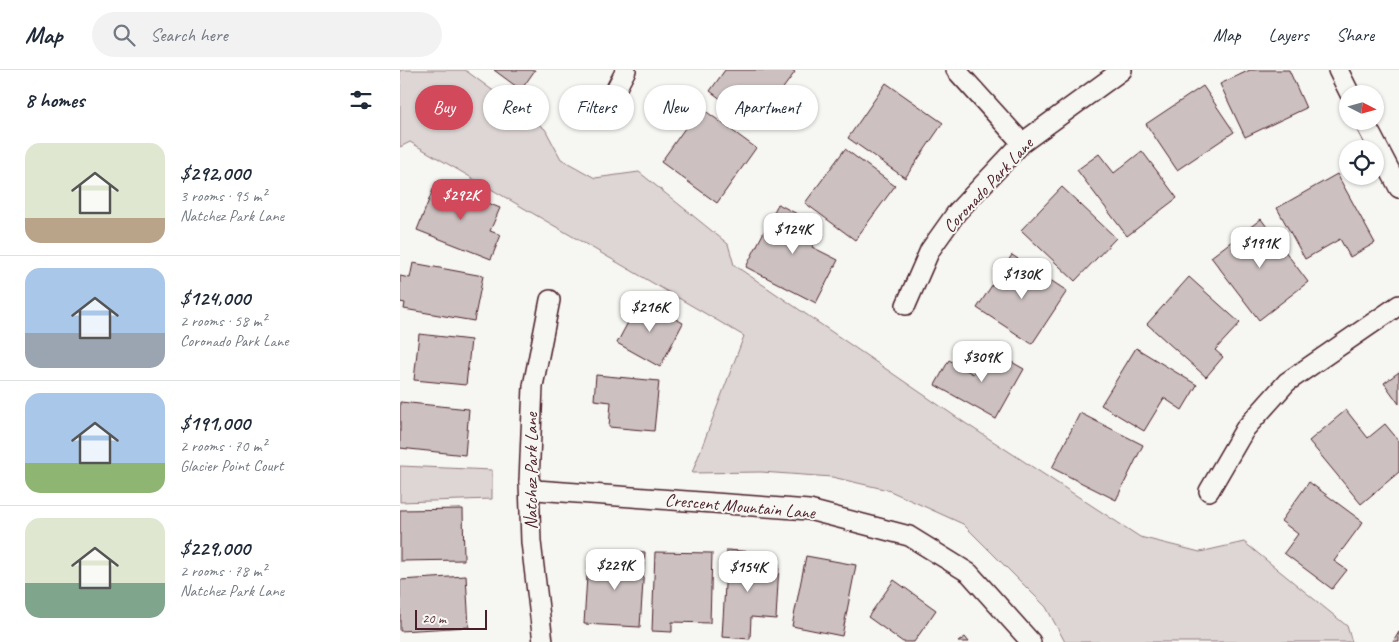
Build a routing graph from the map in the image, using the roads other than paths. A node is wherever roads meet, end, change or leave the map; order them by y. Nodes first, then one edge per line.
1 (626, 70) edge
2 (956, 70) edge
3 (1122, 70) edge
4 (1338, 70) edge
5 (618, 85) edge
6 (1346, 85) edge
7 (1369, 130) edge
8 (1022, 143) junction
9 (1399, 188) edge
10 (550, 300) dead end
11 (906, 305) dead end
12 (1399, 305) edge
13 (529, 482) junction
14 (1209, 492) dead end
15 (543, 642) edge
16 (1031, 642) edge

1 - 5 street
2 - 8 street
3 - 8 street, Coronado Park Lane
4 - 6 street
7 - 9 street
8 - 11 street, Coronado Park Lane
10 - 13 street, Natchez Park Lane
12 - 14 street
13 - 15 street, Natchez Park Lane
13 - 16 street, Crescent Mountain Lane

